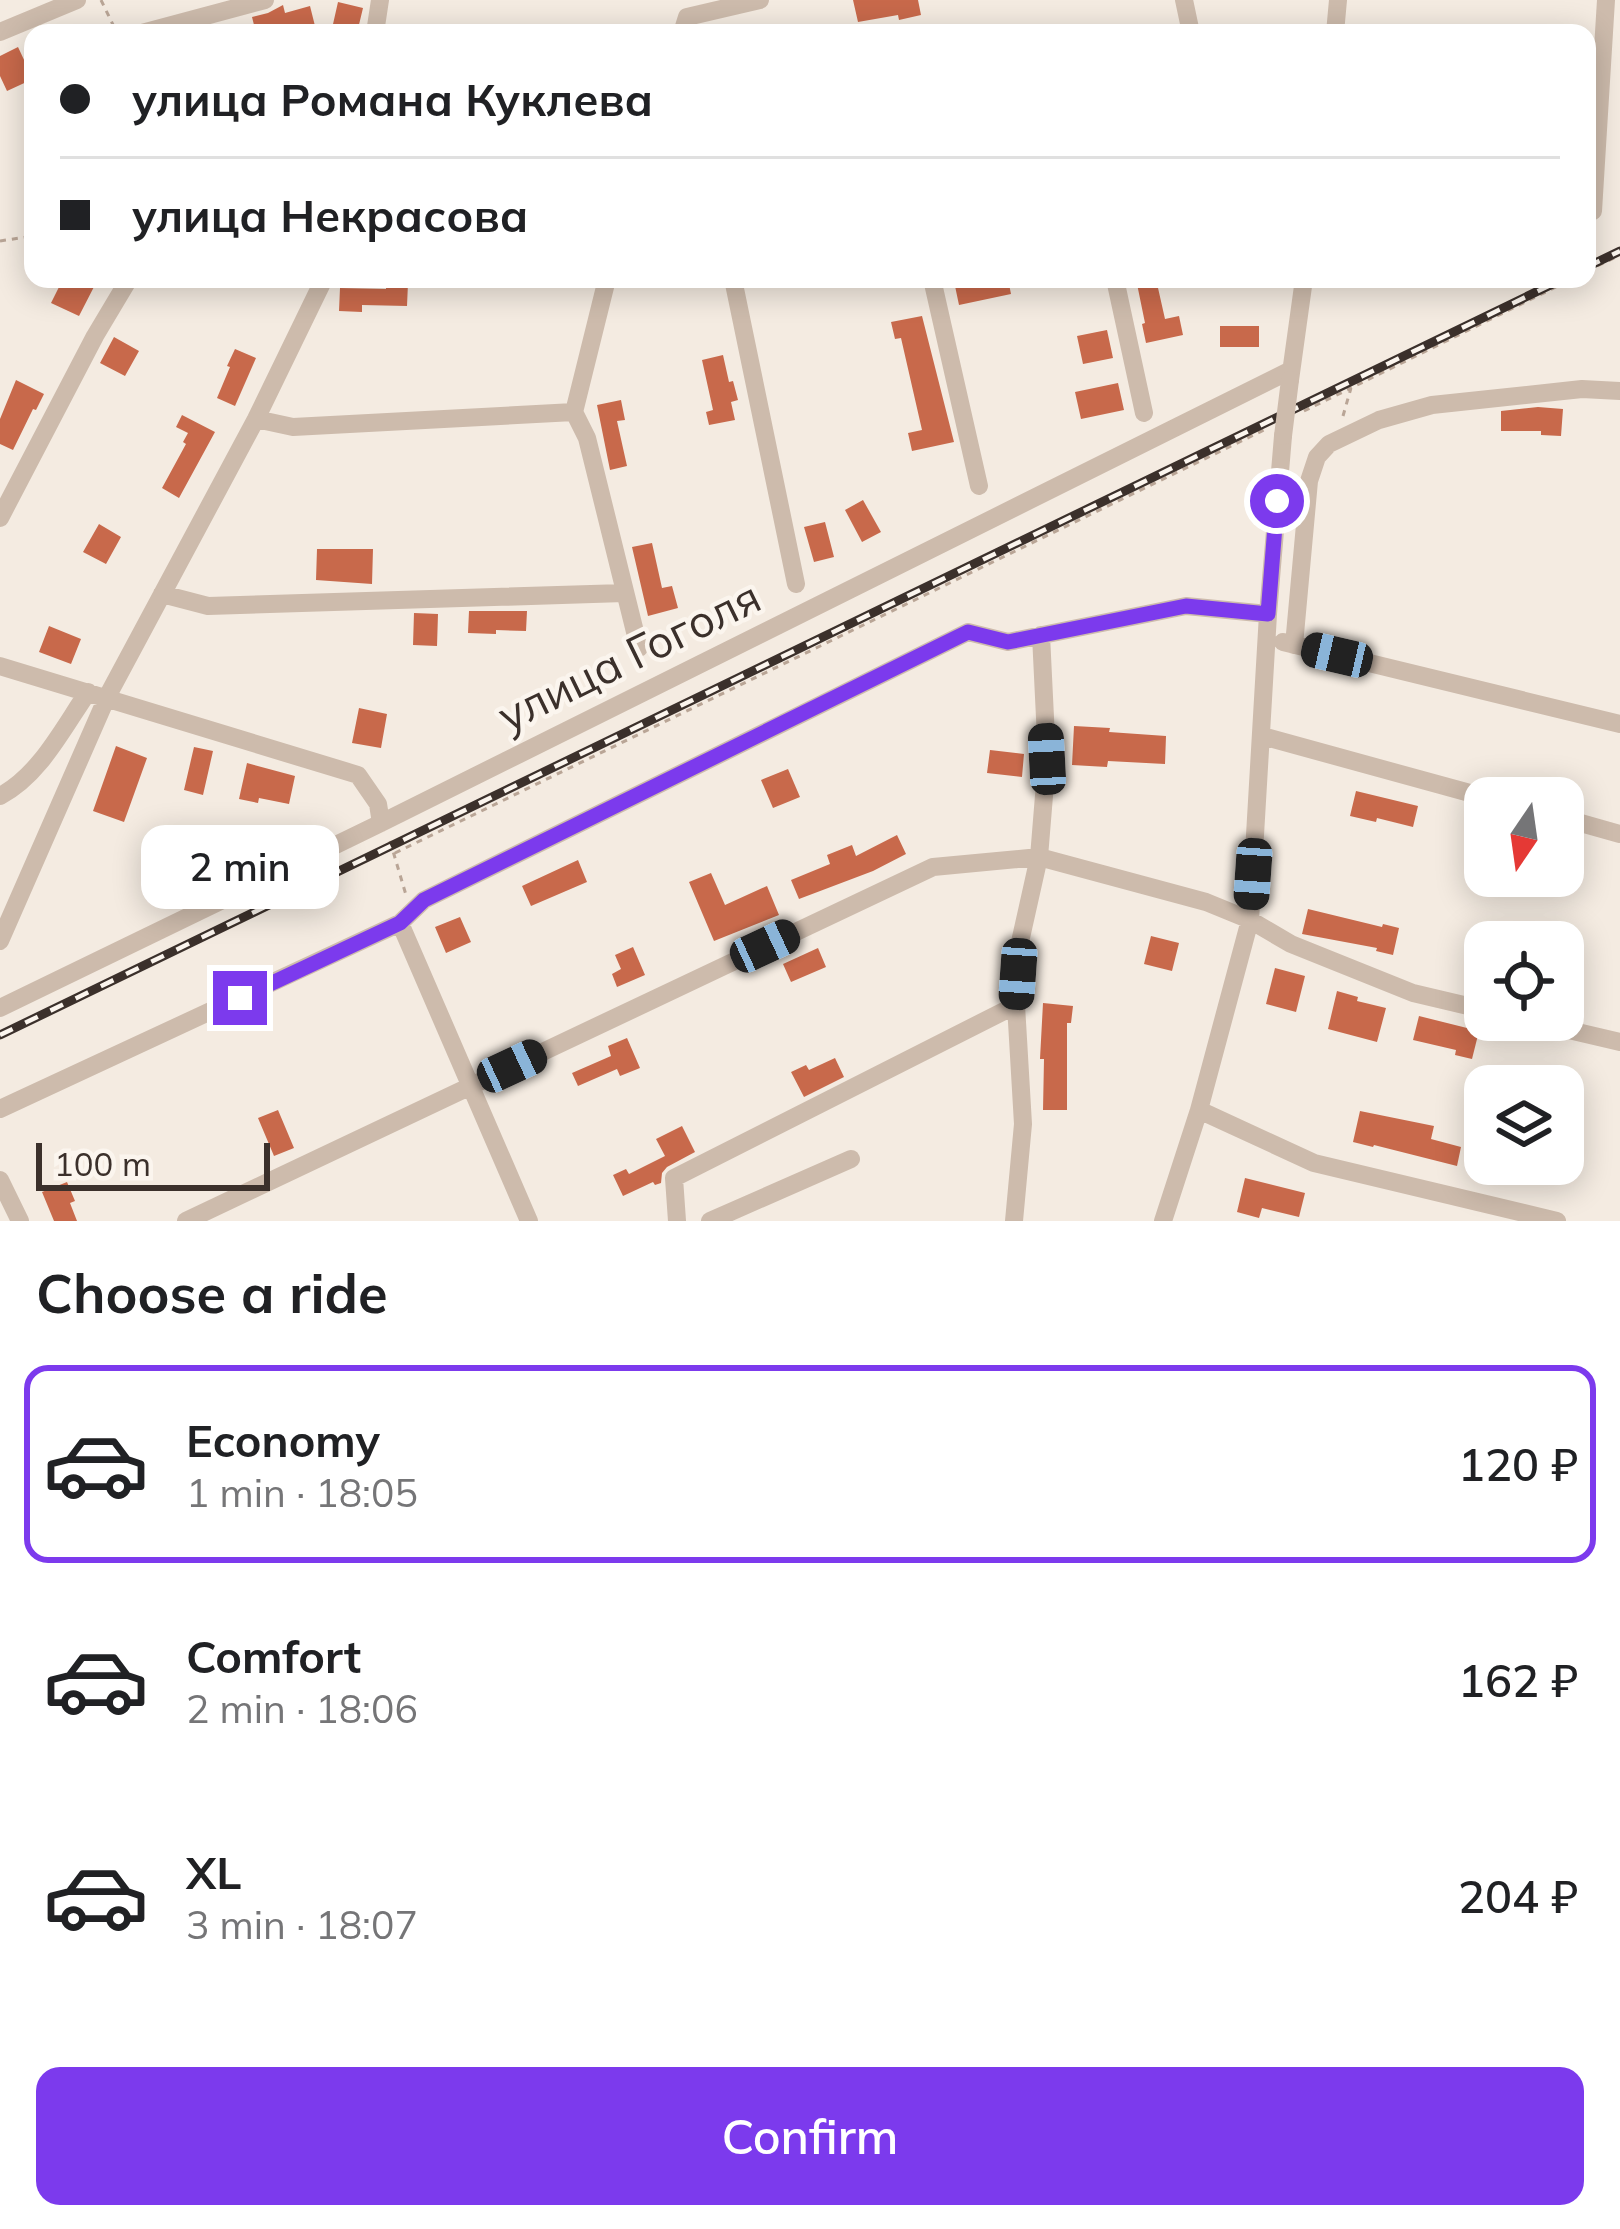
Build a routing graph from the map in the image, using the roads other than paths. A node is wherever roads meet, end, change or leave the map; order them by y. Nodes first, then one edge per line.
1 (77, 0) edge
2 (265, 0) edge
3 (760, 0) edge
4 (1606, 0) edge
5 (176, 24) edge
6 (687, 24) edge
7 (0, 32) edge
8 (1596, 162) edge
9 (124, 288) edge
10 (319, 288) edge
11 (605, 288) edge
12 (735, 288) edge
13 (934, 288) edge
14 (1117, 288) edge
15 (1303, 288) edge
16 (1290, 375) junction
17 (1620, 391) edge
18 (574, 412) junction
19 (1144, 413) dead end
20 (256, 419) junction
21 (979, 486) dead end
22 (0, 518) edge
23 (796, 584) dead end
24 (624, 592) junction
25 (162, 594) junction
26 (1268, 614) junction
27 (1040, 635) junction
28 (1267, 638) junction
29 (1294, 645) junction
30 (639, 648) dead end
31 (0, 666) edge
32 (98, 694) junction
33 (1620, 724) edge
34 (1262, 736) junction
35 (1464, 791) edge
36 (0, 796) edge
37 (381, 824) junction
38 (1584, 824) edge
39 (1620, 834) edge
40 (1039, 857) junction
41 (1250, 920) junction
42 (400, 923) junction
43 (0, 941) edge
44 (1016, 1005) junction
45 (1464, 1005) edge
46 (0, 1008) edge
47 (1584, 1034) edge
48 (1620, 1042) edge
49 (470, 1086) junction
50 (0, 1109) edge
51 (1199, 1110) junction
52 (851, 1159) dead end
53 (0, 1180) edge
54 (20, 1221) edge
55 (186, 1221) edge
56 (530, 1221) edge
57 (677, 1221) edge
58 (710, 1221) edge
59 (1014, 1221) edge
60 (1163, 1221) edge
61 (1557, 1221) edge

1 - 7 street
2 - 5 street
3 - 6 street
4 - 8 street
9 - 22 street
10 - 20 street
11 - 18 street
12 - 23 street
13 - 21 street
14 - 19 street
15 - 16 street
16 - 26 street, bridge
16 - 37 street, улица Гоголя
17 - 29 street
18 - 20 street
18 - 24 street
20 - 25 street
24 - 25 street
24 - 30 street
25 - 32 street
26 - 27 street
26 - 28 street
27 - 40 street
27 - 42 street
28 - 29 street
28 - 34 street
29 - 33 street
31 - 32 street
32 - 36 street
32 - 37 street
32 - 43 street
34 - 35 street
34 - 41 street
37 - 46 street, улица Гоголя
38 - 39 street
40 - 41 street
40 - 44 street
40 - 49 street
41 - 45 street
41 - 51 street
42 - 49 street
42 - 50 street
44 - 57 street
44 - 59 street
47 - 48 street
49 - 55 street
49 - 56 street
51 - 60 street
51 - 61 street
52 - 58 street
53 - 54 street

